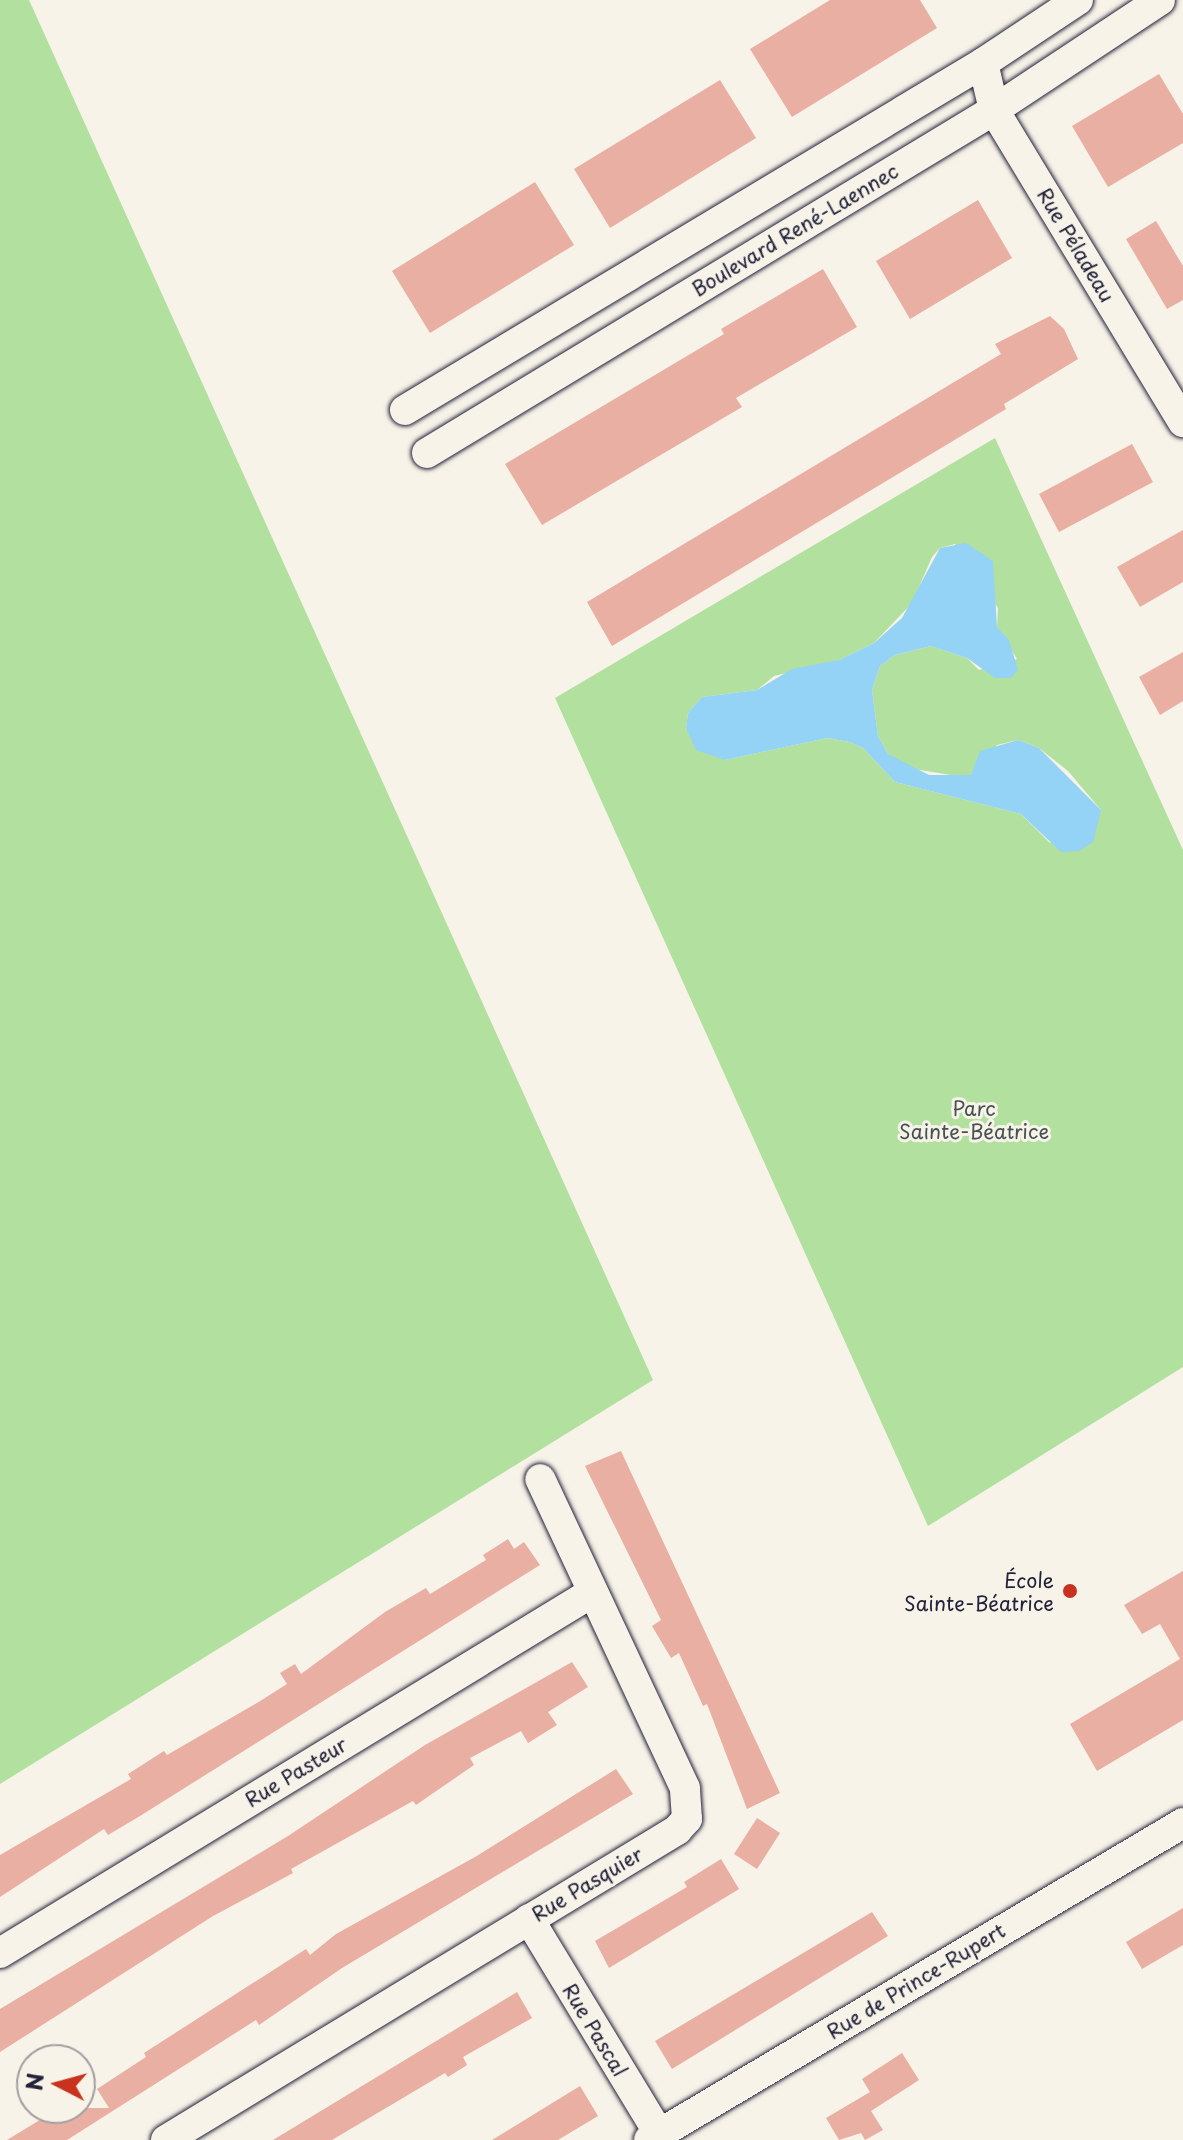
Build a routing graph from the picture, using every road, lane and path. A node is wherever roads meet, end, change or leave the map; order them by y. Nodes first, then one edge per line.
1 (1078, 0) edge
2 (1160, 0) edge
3 (983, 63) junction
4 (994, 110) junction
5 (405, 410) dead end
6 (1183, 422) edge
7 (427, 453) dead end
8 (540, 1479) dead end
9 (593, 1592) junction
10 (1183, 1823) edge
11 (529, 1919) junction
12 (0, 1953) edge
13 (657, 2138) edge
14 (166, 2140) edge

1 - 3 street
2 - 4 street, Boulevard René-Laennec
3 - 4 street, Rue Péladeau
3 - 5 street
4 - 6 street, Rue Péladeau
4 - 7 street, Boulevard René-Laennec
8 - 9 street, Rue Pasquier
9 - 11 street, Rue Pasquier
9 - 12 street, Rue Pasteur
10 - 13 street, Rue de Prince-Rupert
11 - 13 street, Rue Pascal
11 - 14 street, Rue Pasquier

